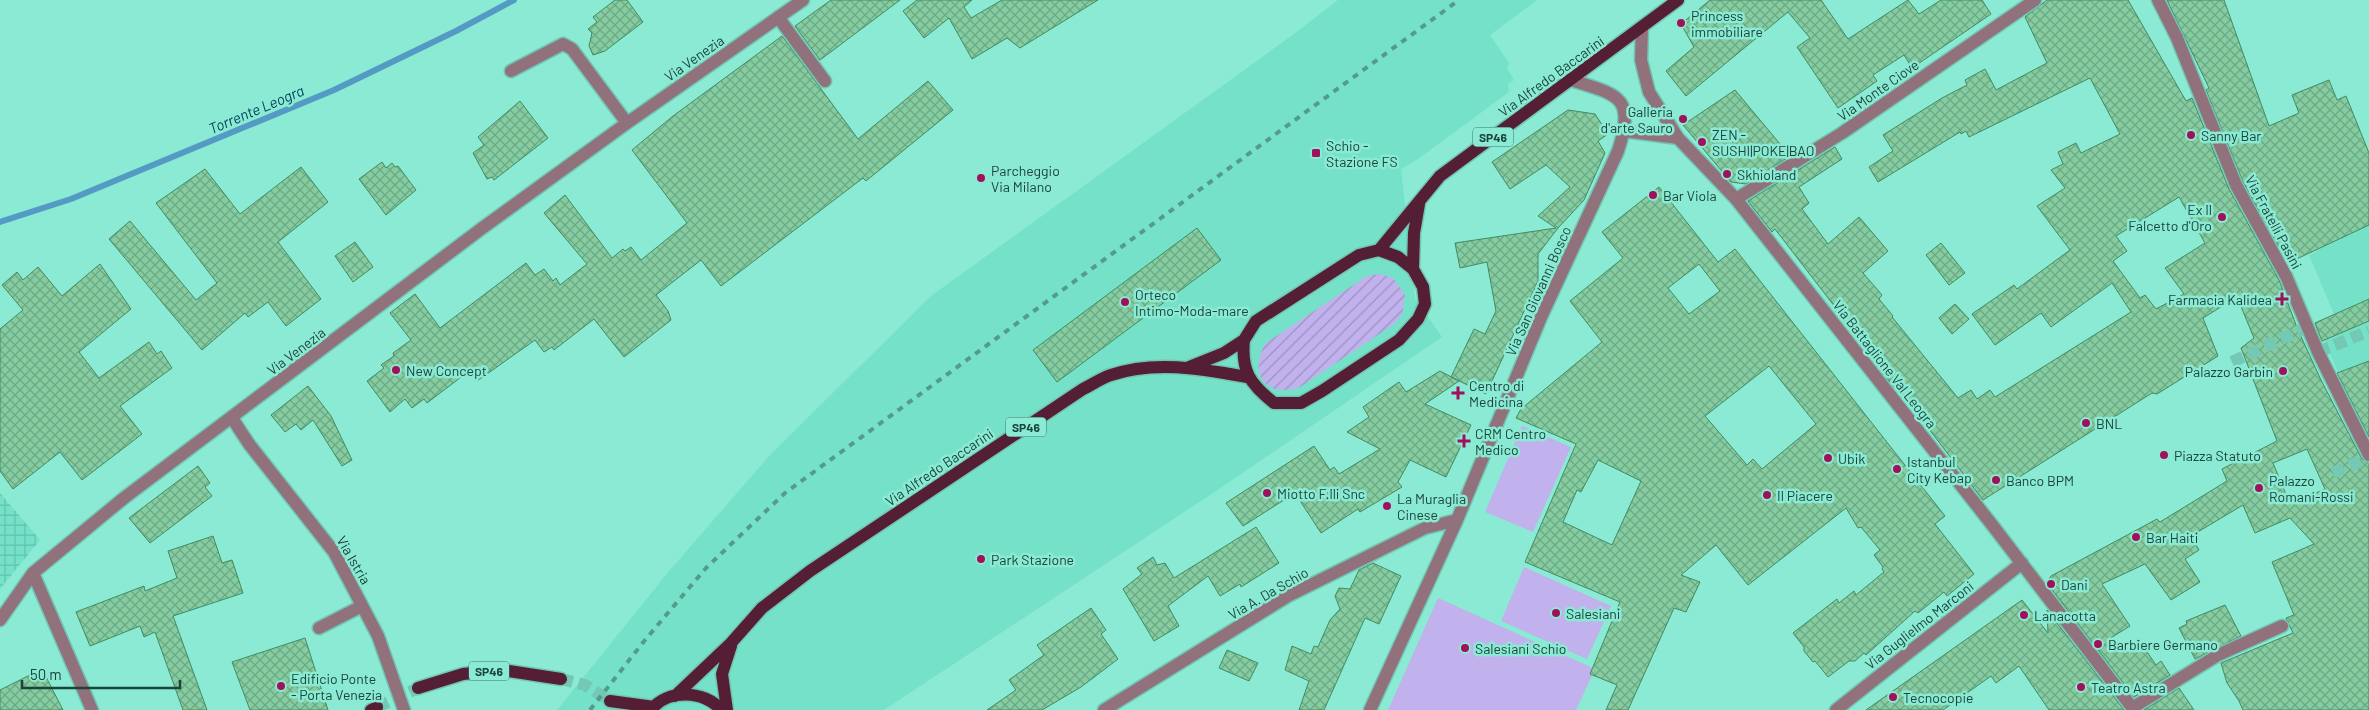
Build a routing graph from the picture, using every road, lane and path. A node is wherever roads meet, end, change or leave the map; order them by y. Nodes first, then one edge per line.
1 (803, 0) edge
2 (1678, 0) edge
3 (2035, 0) edge
4 (2158, 0) edge
5 (778, 17) junction
6 (1642, 28) junction
7 (511, 71) dead end
8 (1571, 80) junction
9 (825, 81) dead end
10 (627, 123) junction
11 (1624, 131) junction
12 (1678, 138) junction
13 (1420, 198) junction
14 (1736, 199) junction
15 (1379, 250) junction
16 (1413, 269) junction
17 (1244, 340) junction
18 (1189, 366) junction
19 (1247, 377) junction
20 (232, 418) junction
21 (2369, 455) edge
22 (1457, 520) junction
23 (2022, 563) junction
24 (32, 572) junction
25 (362, 606) junction
26 (0, 620) edge
27 (2282, 626) dead end
28 (319, 628) dead end
29 (731, 643) junction
30 (561, 678) tunnel mouth
31 (418, 688) tunnel mouth
32 (675, 696) junction
33 (1850, 705) edge
34 (652, 708) edge
35 (2133, 709) edge
36 (92, 710) edge
37 (404, 710) edge
38 (618, 710) edge
39 (721, 710) edge
40 (727, 710) edge
41 (1104, 710) edge
42 (1370, 710) edge
43 (1836, 710) edge

1 - 5 street, Via Venezia
2 - 6 main road, Via Alfredo Baccarini / SP46
3 - 14 street, Via Monte Ciove
4 - 21 street, Via Fratelli Pasini
5 - 9 street
5 - 10 street, Via Venezia
6 - 8 main road, Via Alfredo Baccarini / SP46
6 - 12 street, Via Battaglione Val Leogra
7 - 10 street
8 - 11 street, Via San Giovanni Bosco
8 - 13 main road, Via Alfredo Baccarini / SP46
10 - 20 street, Via Venezia
11 - 12 street
11 - 22 street, Via San Giovanni Bosco
12 - 14 street, Via Battaglione Val Leogra
13 - 15 main road, Via Alfredo Baccarini / SP46
13 - 16 main road
14 - 23 street, Via Battaglione Val Leogra
15 - 16 main road
15 - 17 main road, Via Alfredo Baccarini
16 - 19 main road
17 - 18 main road, Via Alfredo Baccarini / SP46
17 - 19 main road
18 - 19 main road, Via Alfredo Baccarini / SP46
18 - 29 main road, Via Alfredo Baccarini / SP46
20 - 24 street, Via Venezia
20 - 25 street, Via Istria
22 - 41 street, Via A. Da Schio
22 - 42 street, Via San Giovanni Bosco
23 - 33 street, Via Guglielmo Marconi
23 - 35 street, Via Battaglione Val Leogra
24 - 26 street, Via Venezia
24 - 36 street
25 - 28 street
25 - 37 street, Via Istria
27 - 35 street
29 - 32 main road, Via Alfredo Baccarini / SP46
29 - 40 main road, Via Alfredo Baccarini / SP46
30 - 31 main road, SP46
32 - 34 main road, Via Alfredo Baccarini
32 - 39 main road, Via Alfredo Baccarini
33 - 43 street, Via Guglielmo Marconi
34 - 38 main road, Via Alfredo Baccarini

